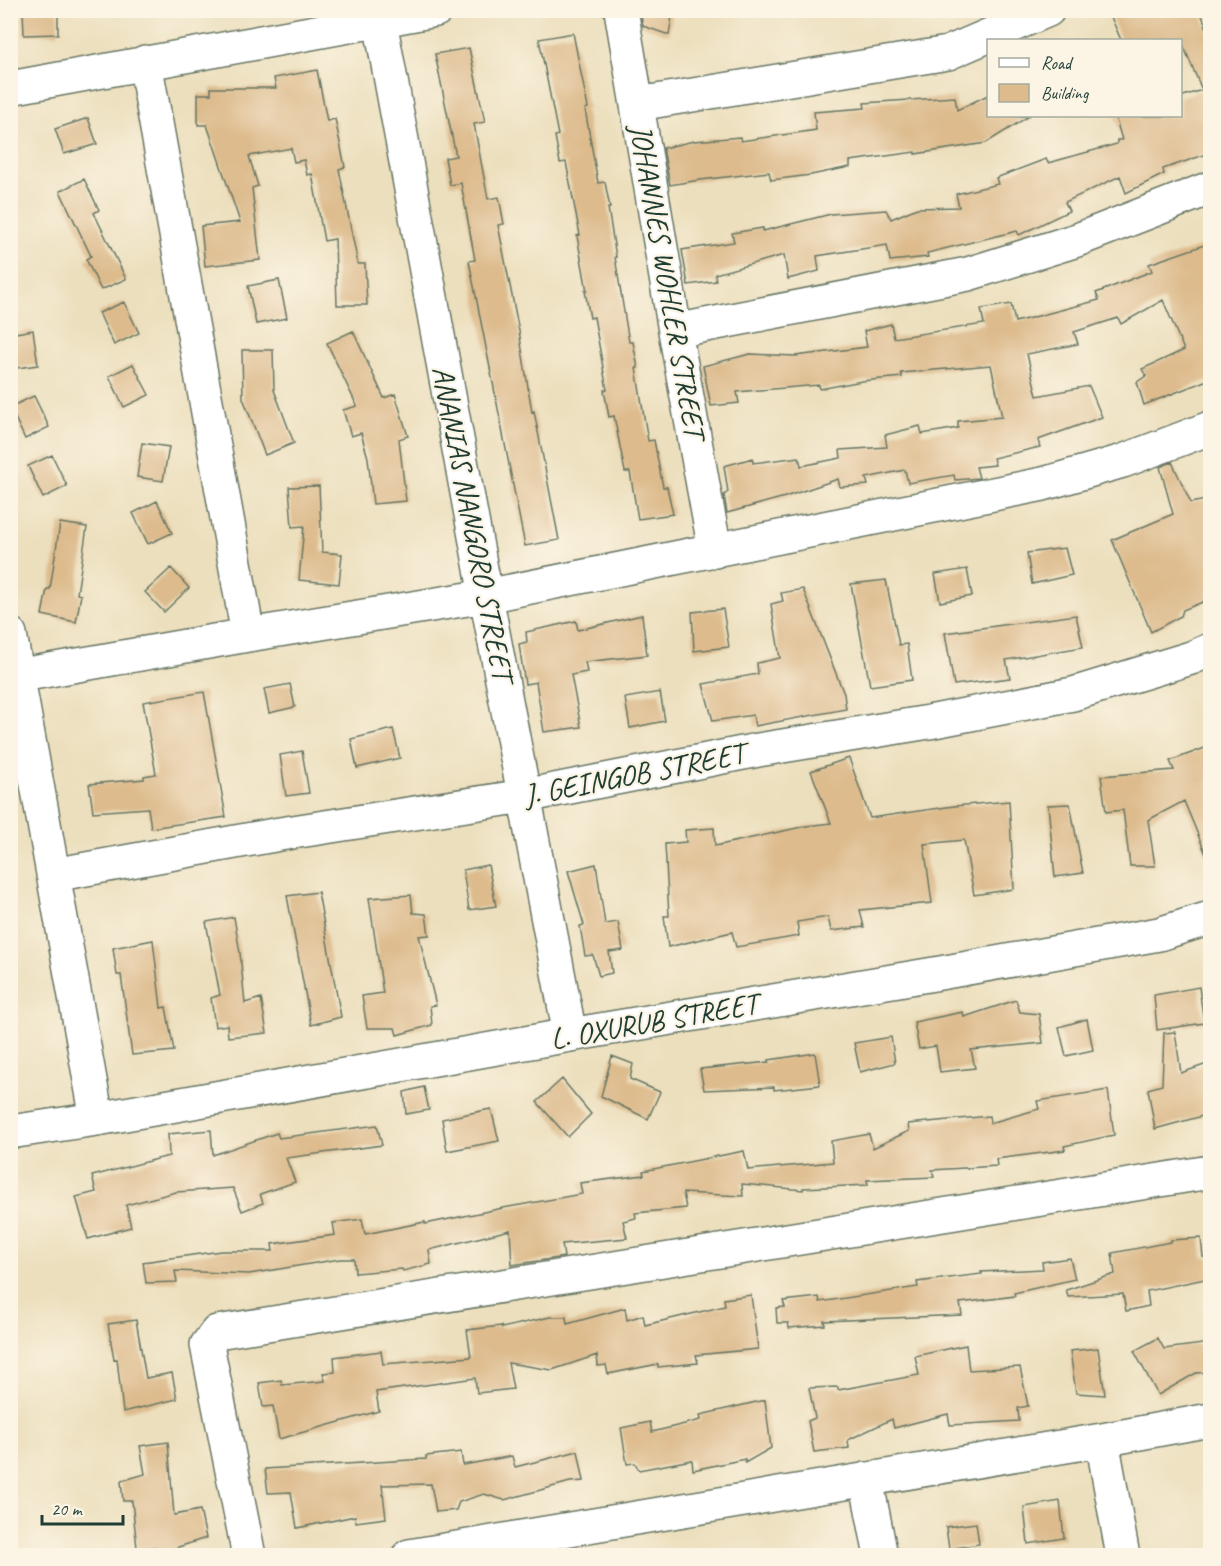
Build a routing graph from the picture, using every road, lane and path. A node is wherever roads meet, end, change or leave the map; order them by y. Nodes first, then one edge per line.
1 (436, 10) edge
2 (621, 10) edge
3 (1048, 10) edge
4 (379, 16) edge
5 (145, 62) junction
6 (10, 88) edge
7 (638, 104) junction
8 (1210, 188) edge
9 (675, 332) junction
10 (1210, 428) edge
11 (715, 551) junction
12 (486, 596) junction
13 (10, 634) edge
14 (248, 635) junction
15 (1210, 650) edge
16 (14, 676) edge
17 (524, 796) junction
18 (53, 875) junction
19 (1210, 918) edge
20 (570, 1035) junction
21 (97, 1119) junction
22 (10, 1132) edge
23 (1210, 1172) edge
24 (1210, 1420) edge
25 (1102, 1440) junction
26 (866, 1479) junction
27 (249, 1556) edge
28 (409, 1556) edge
29 (881, 1556) edge
30 (1123, 1556) edge

1 - 4 street
2 - 7 street, JOHANNES WOHLER STREET
3 - 7 street
4 - 5 street
4 - 12 street, ANANIAS NANGORO STREET
5 - 6 street
5 - 14 street
7 - 9 street, JOHANNES WOHLER STREET
8 - 9 street
9 - 11 street, JOHANNES WOHLER STREET
10 - 11 street
11 - 12 street
12 - 14 street
12 - 17 street, ANANIAS NANGORO STREET
13 - 16 street
14 - 16 street
15 - 17 street, J. GEINGOB STREET
16 - 18 street
17 - 18 street, J. GEINGOB STREET
17 - 20 street, ANANIAS NANGORO STREET
18 - 21 street
19 - 20 street, L. OXURUB STREET
20 - 21 street, L. OXURUB STREET
21 - 22 street, L. OXURUB STREET
23 - 27 street
24 - 25 street
25 - 26 street
25 - 30 street
26 - 28 street
26 - 29 street

